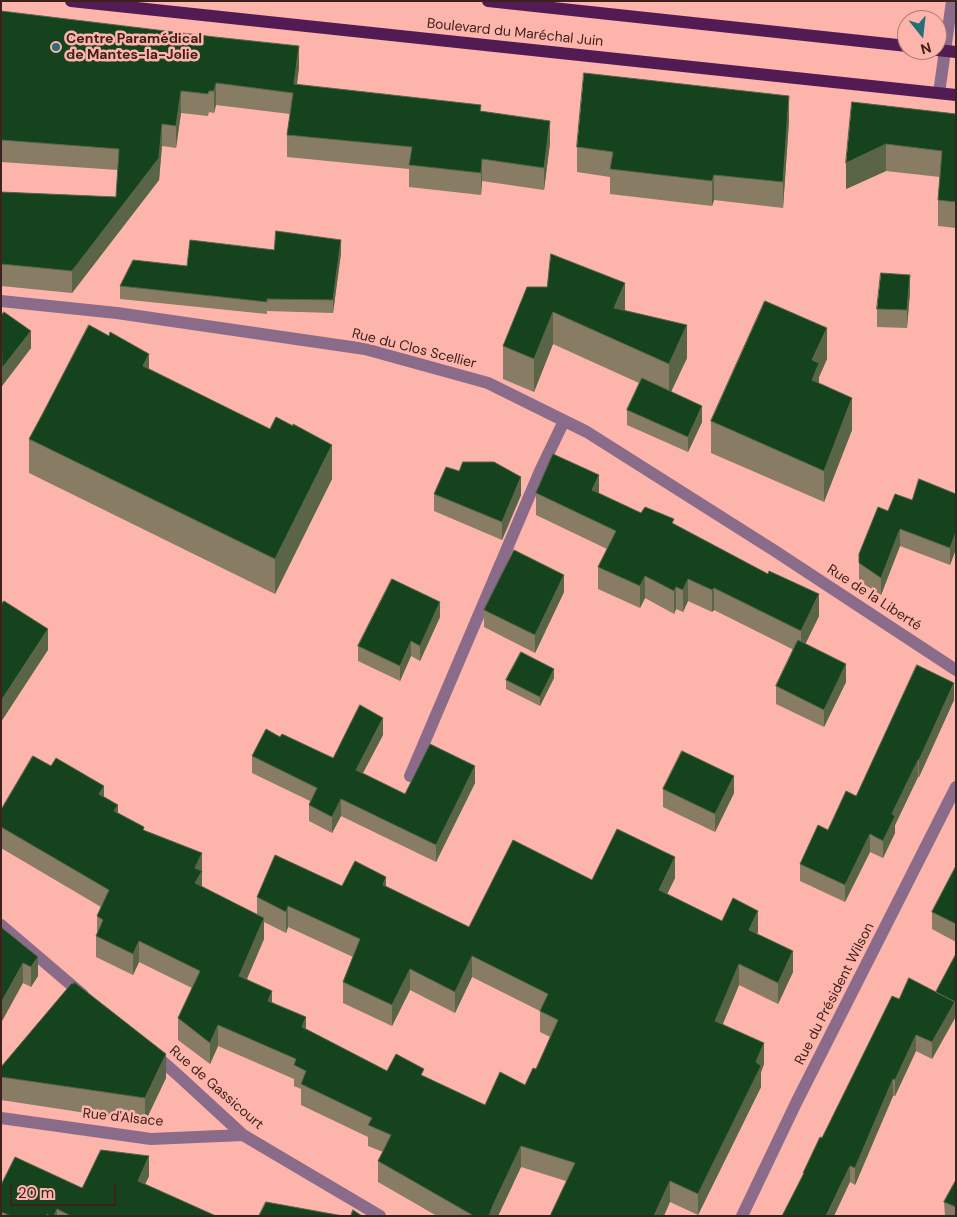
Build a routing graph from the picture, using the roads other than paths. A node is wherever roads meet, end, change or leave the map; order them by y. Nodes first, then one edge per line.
1 (71, 1) edge
2 (488, 1) edge
3 (952, 1) edge
4 (947, 43) edge
5 (897, 45) edge
6 (944, 60) edge
7 (938, 93) junction
8 (956, 95) edge
9 (1, 301) edge
10 (564, 420) junction
11 (775, 551) joint
12 (956, 670) edge
13 (410, 776) dead end
14 (956, 786) edge
15 (1, 925) edge
16 (91, 1001) edge
17 (143, 1045) edge
18 (1, 1118) edge
19 (243, 1135) junction
20 (380, 1216) edge
21 (742, 1216) edge

1 - 7 main road, Boulevard du Maréchal Juin
2 - 5 main road, Boulevard du Maréchal Juin
3 - 4 street
6 - 7 street
7 - 8 main road, Boulevard du Maréchal Juin
9 - 10 street, Rue du Clos Scellier
10 - 11 street, Rue du Clos Scellier
10 - 13 street
11 - 12 street, Rue de la Liberté
14 - 21 street, Rue du Président Wilson
15 - 16 street
17 - 19 street, Rue de Gassicourt
18 - 19 street, Rue d'Alsace
19 - 20 street, Rue de Gassicourt

